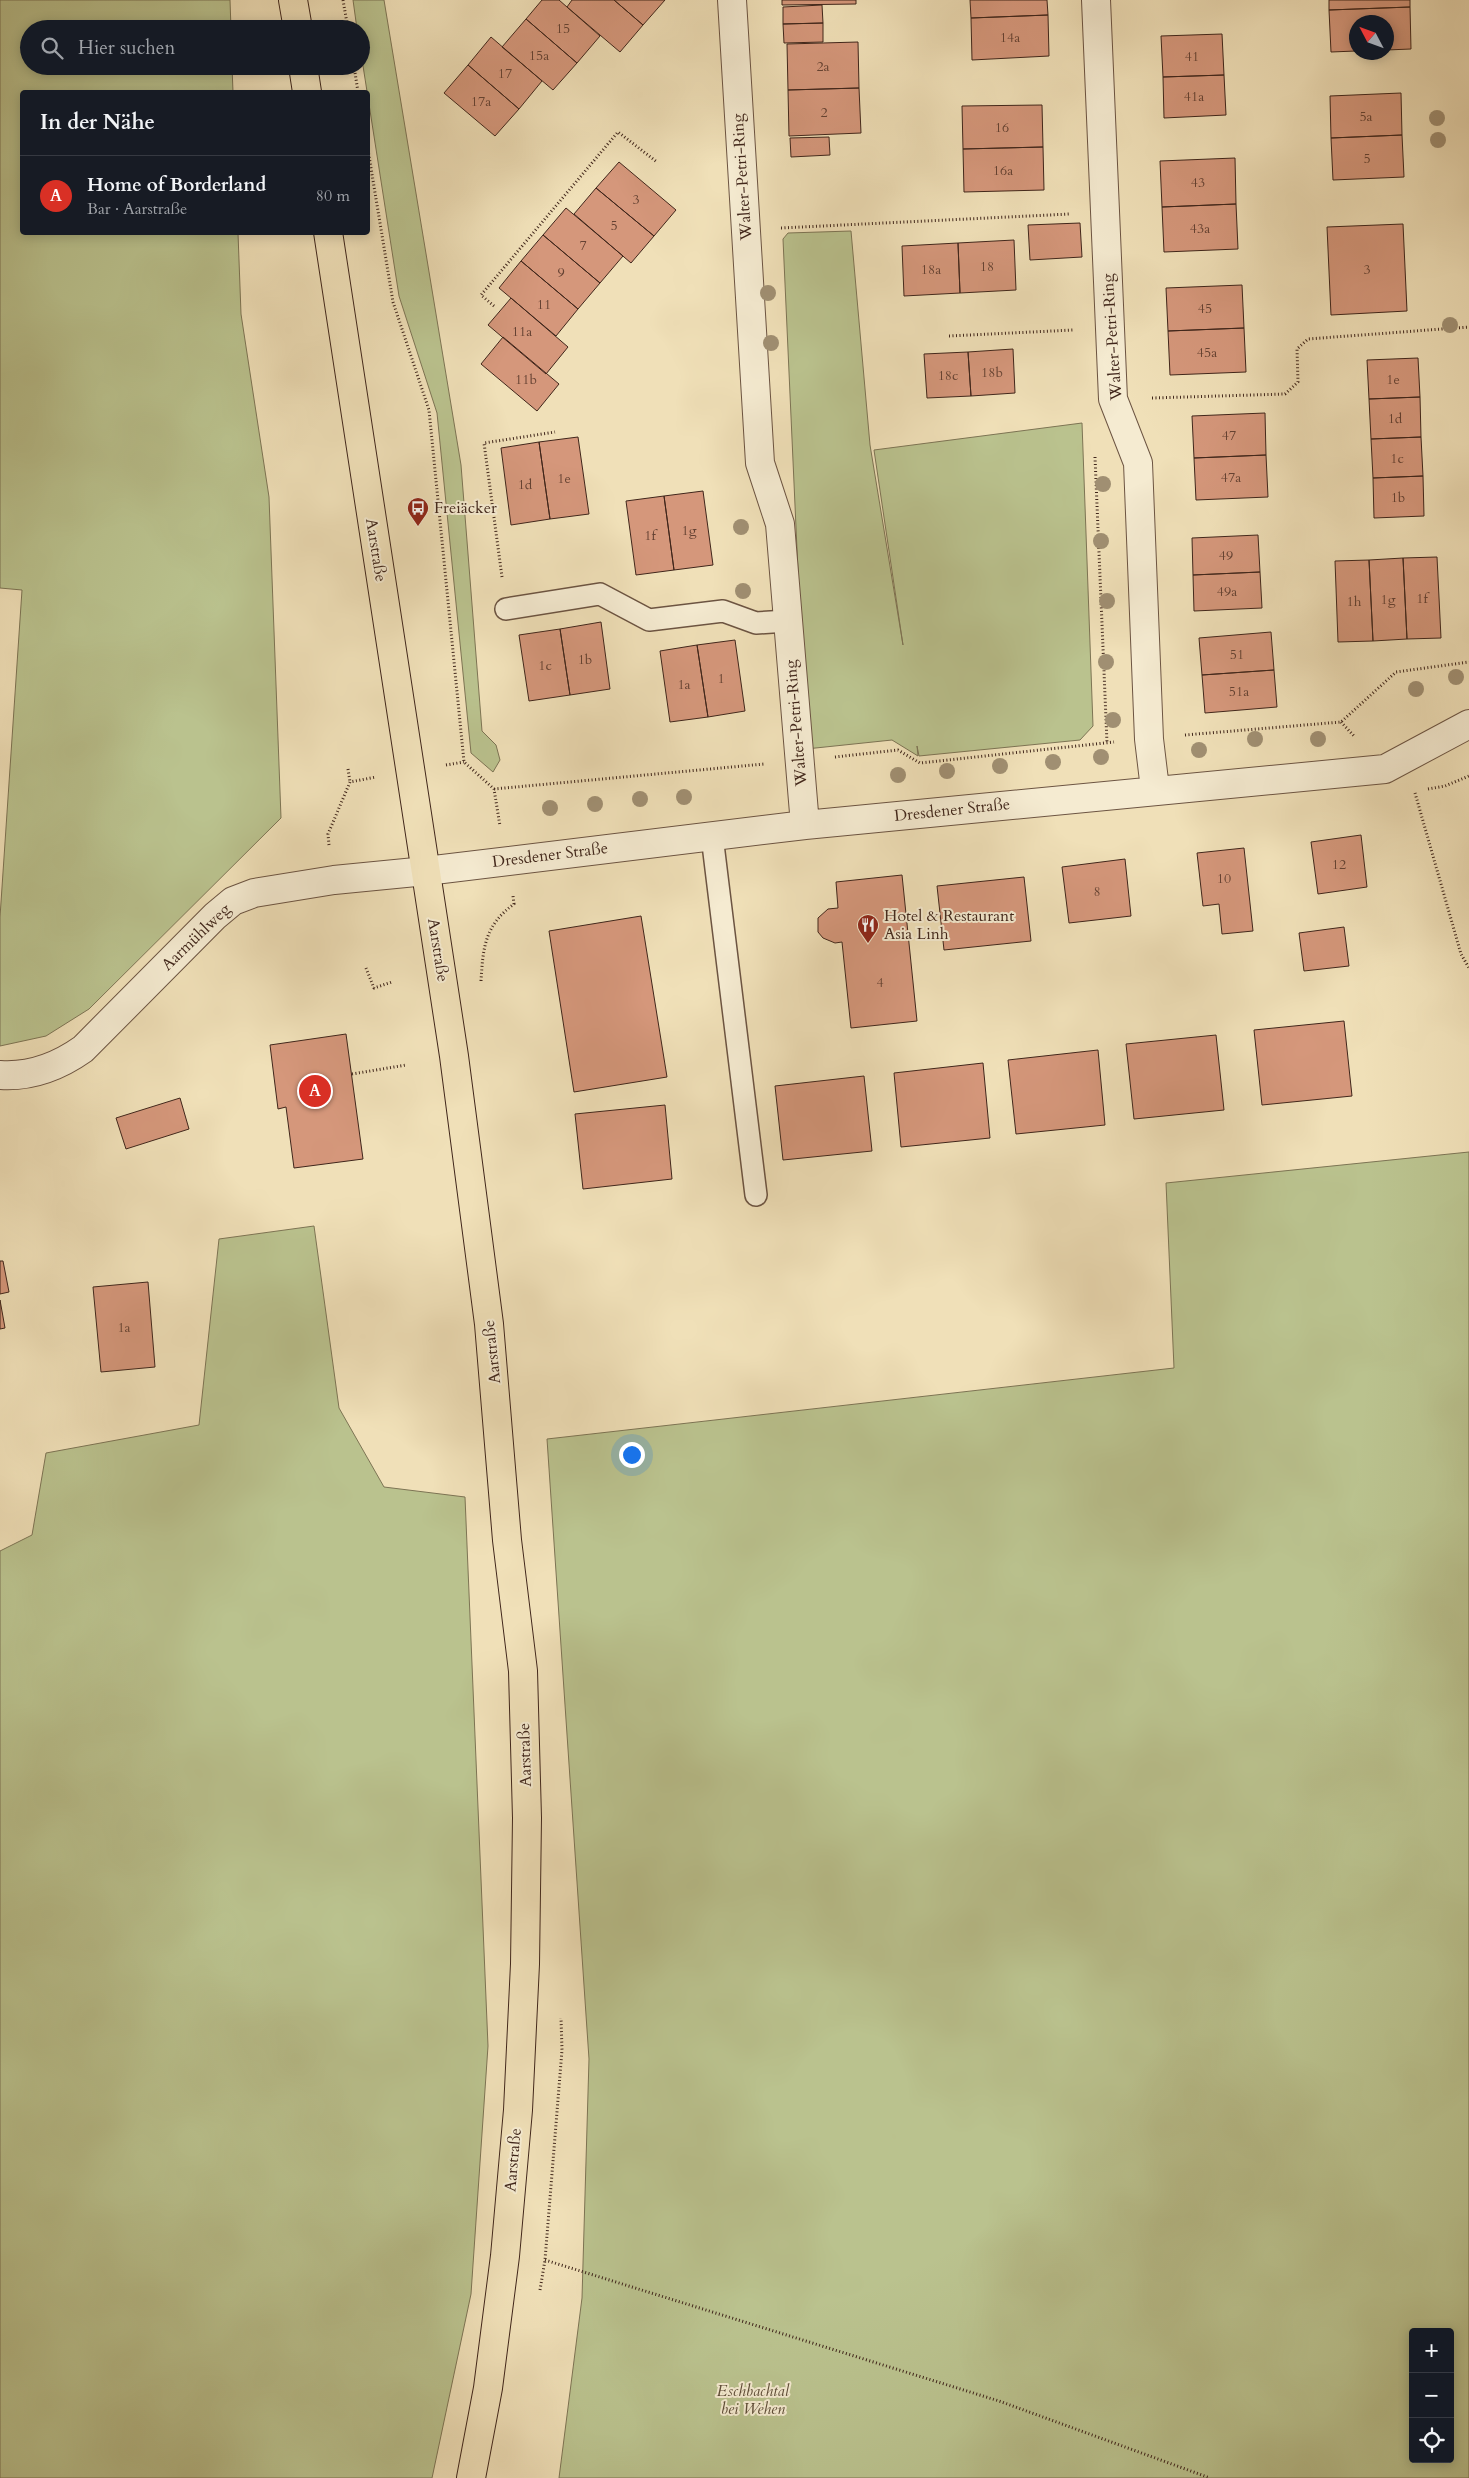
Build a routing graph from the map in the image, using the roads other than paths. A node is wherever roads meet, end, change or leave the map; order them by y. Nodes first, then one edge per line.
1 (293, 0) edge
2 (732, 0) edge
3 (1096, 0) edge
4 (296, 20) edge
5 (304, 75) edge
6 (307, 90) edge
7 (328, 235) edge
8 (506, 609) road end
9 (787, 621) junction
10 (1469, 724) edge
11 (1155, 789) junction
12 (805, 824) junction
13 (712, 836) junction
14 (426, 871) junction
15 (0, 1075) edge
16 (756, 1195) dead end
17 (470, 2478) edge

1 - 4 main road
2 - 9 street, Walter-Petri-Ring
3 - 11 street, Walter-Petri-Ring
5 - 6 main road
7 - 14 main road, Aarstraße
8 - 9 lane
9 - 12 street, Walter-Petri-Ring
10 - 11 street, Dresdener Straße
11 - 12 street, Dresdener Straße
12 - 13 street, Dresdener Straße
13 - 14 street, Dresdener Straße
13 - 16 lane
14 - 15 street, Aarmühlweg
14 - 17 main road, Aarstraße

